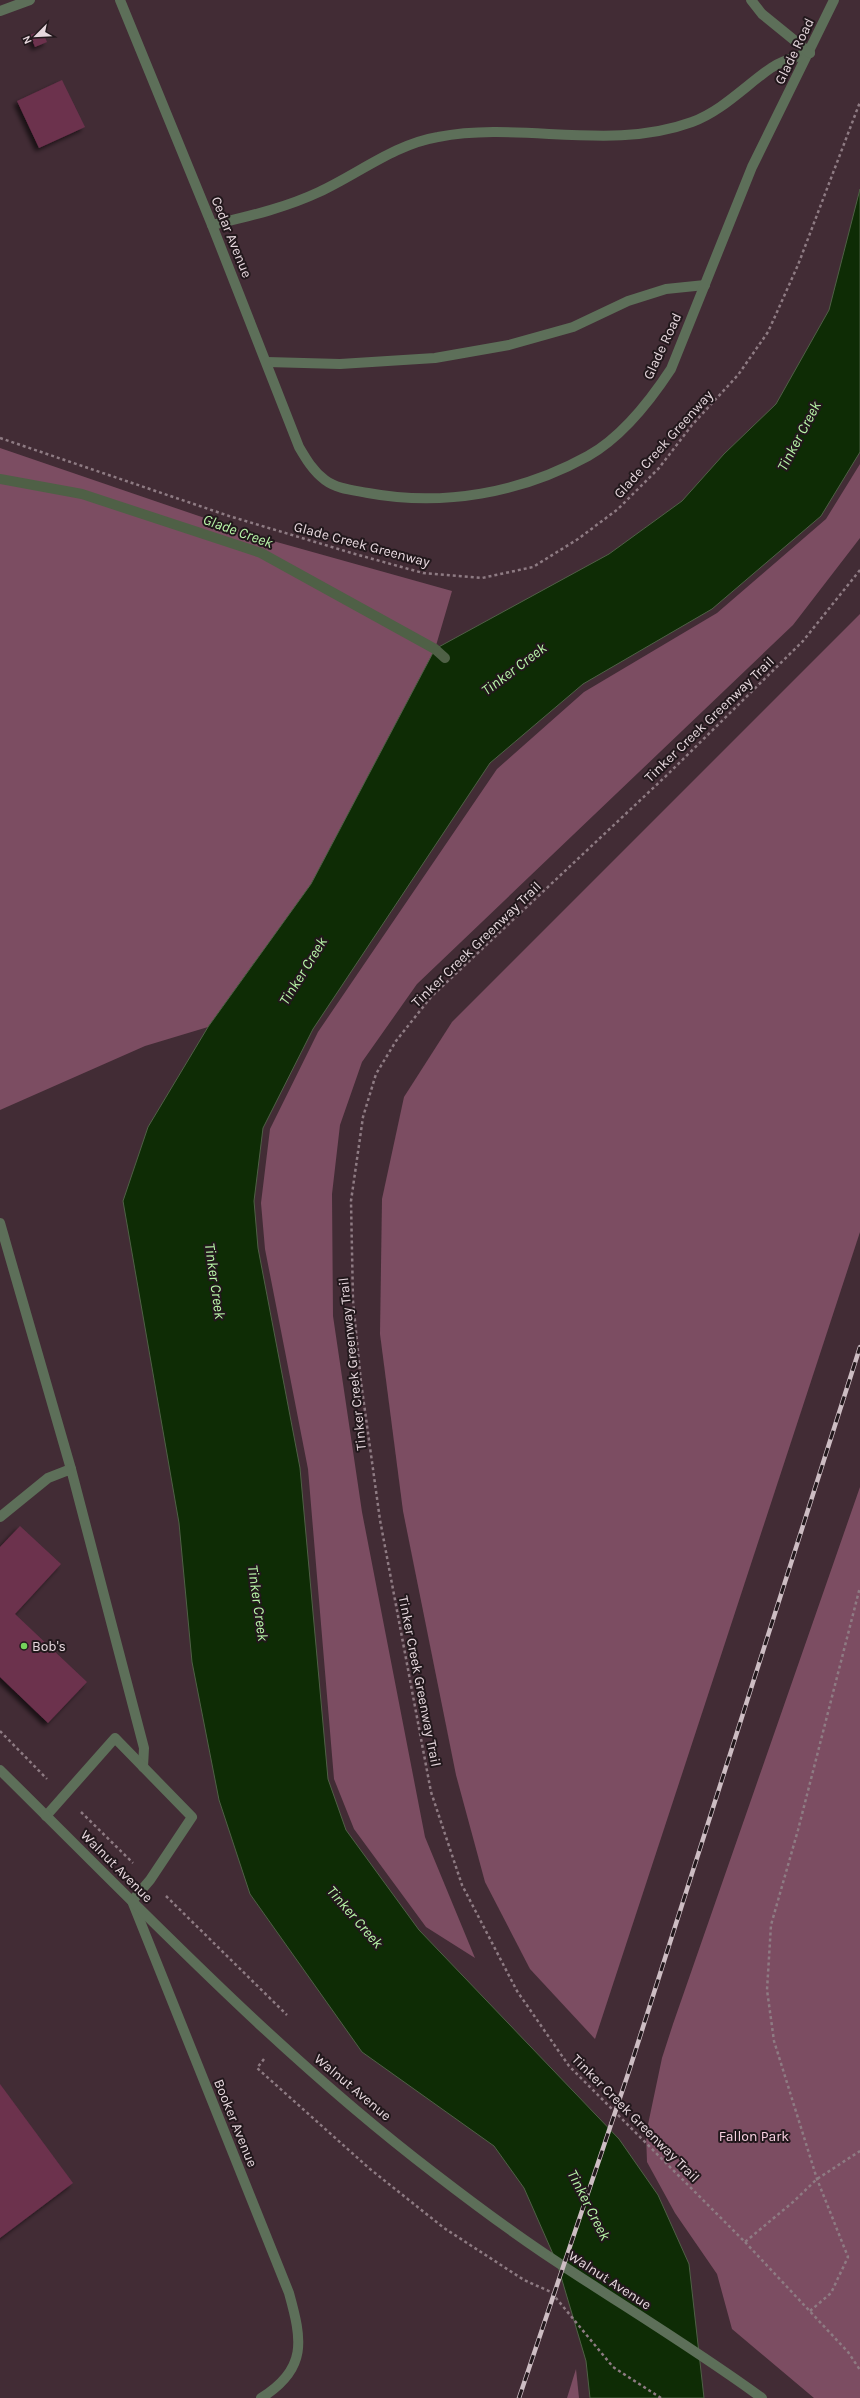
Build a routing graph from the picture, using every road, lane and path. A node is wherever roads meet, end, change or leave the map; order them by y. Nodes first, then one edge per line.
1 (30, 0) edge
2 (120, 0) edge
3 (751, 0) edge
4 (834, 0) edge
5 (0, 12) edge
6 (810, 53) junction
7 (860, 102) edge
8 (212, 225) junction
9 (705, 285) junction
10 (267, 362) junction
11 (0, 438) edge
12 (325, 480) joint
13 (860, 570) edge
14 (0, 1223) edge
15 (71, 1469) junction
16 (0, 1518) edge
17 (860, 1588) edge
18 (0, 1731) edge
19 (143, 1767) junction
20 (0, 1770) edge
21 (46, 1777) dead end
22 (46, 1816) junction
23 (88, 1819) dead end
24 (127, 1858) dead end
25 (132, 1901) junction
26 (173, 1903) dead end
27 (291, 2018) dead end
28 (267, 2056) dead end
29 (860, 2151) edge
30 (817, 2179) junction
31 (745, 2242) junction
32 (810, 2311) junction
33 (860, 2370) edge
34 (262, 2398) edge
35 (661, 2398) edge
36 (762, 2398) edge

1 - 5 street
2 - 8 street, Cedar Avenue
3 - 6 street
4 - 6 street, Glade Road
6 - 8 street
6 - 9 street, Glade Road
7 - 11 path, Glade Creek Greenway
8 - 10 street, Cedar Avenue
9 - 10 street
9 - 12 street, Glade Road
10 - 12 street, Cedar Avenue
13 - 31 path, Tinker Creek Greenway Trail
14 - 15 street
15 - 16 street
15 - 19 street
17 - 30 path
18 - 21 path
19 - 22 street
19 - 25 street
20 - 22 street, Walnut Avenue
22 - 25 street, Walnut Avenue
23 - 24 path
25 - 34 street, Booker Avenue
25 - 36 street, Walnut Avenue
26 - 27 path
28 - 35 path
29 - 30 path
30 - 31 path
30 - 32 path
31 - 32 path, Tinker Creek Greenway Trail
32 - 33 path, Tinker Creek Greenway Trail

